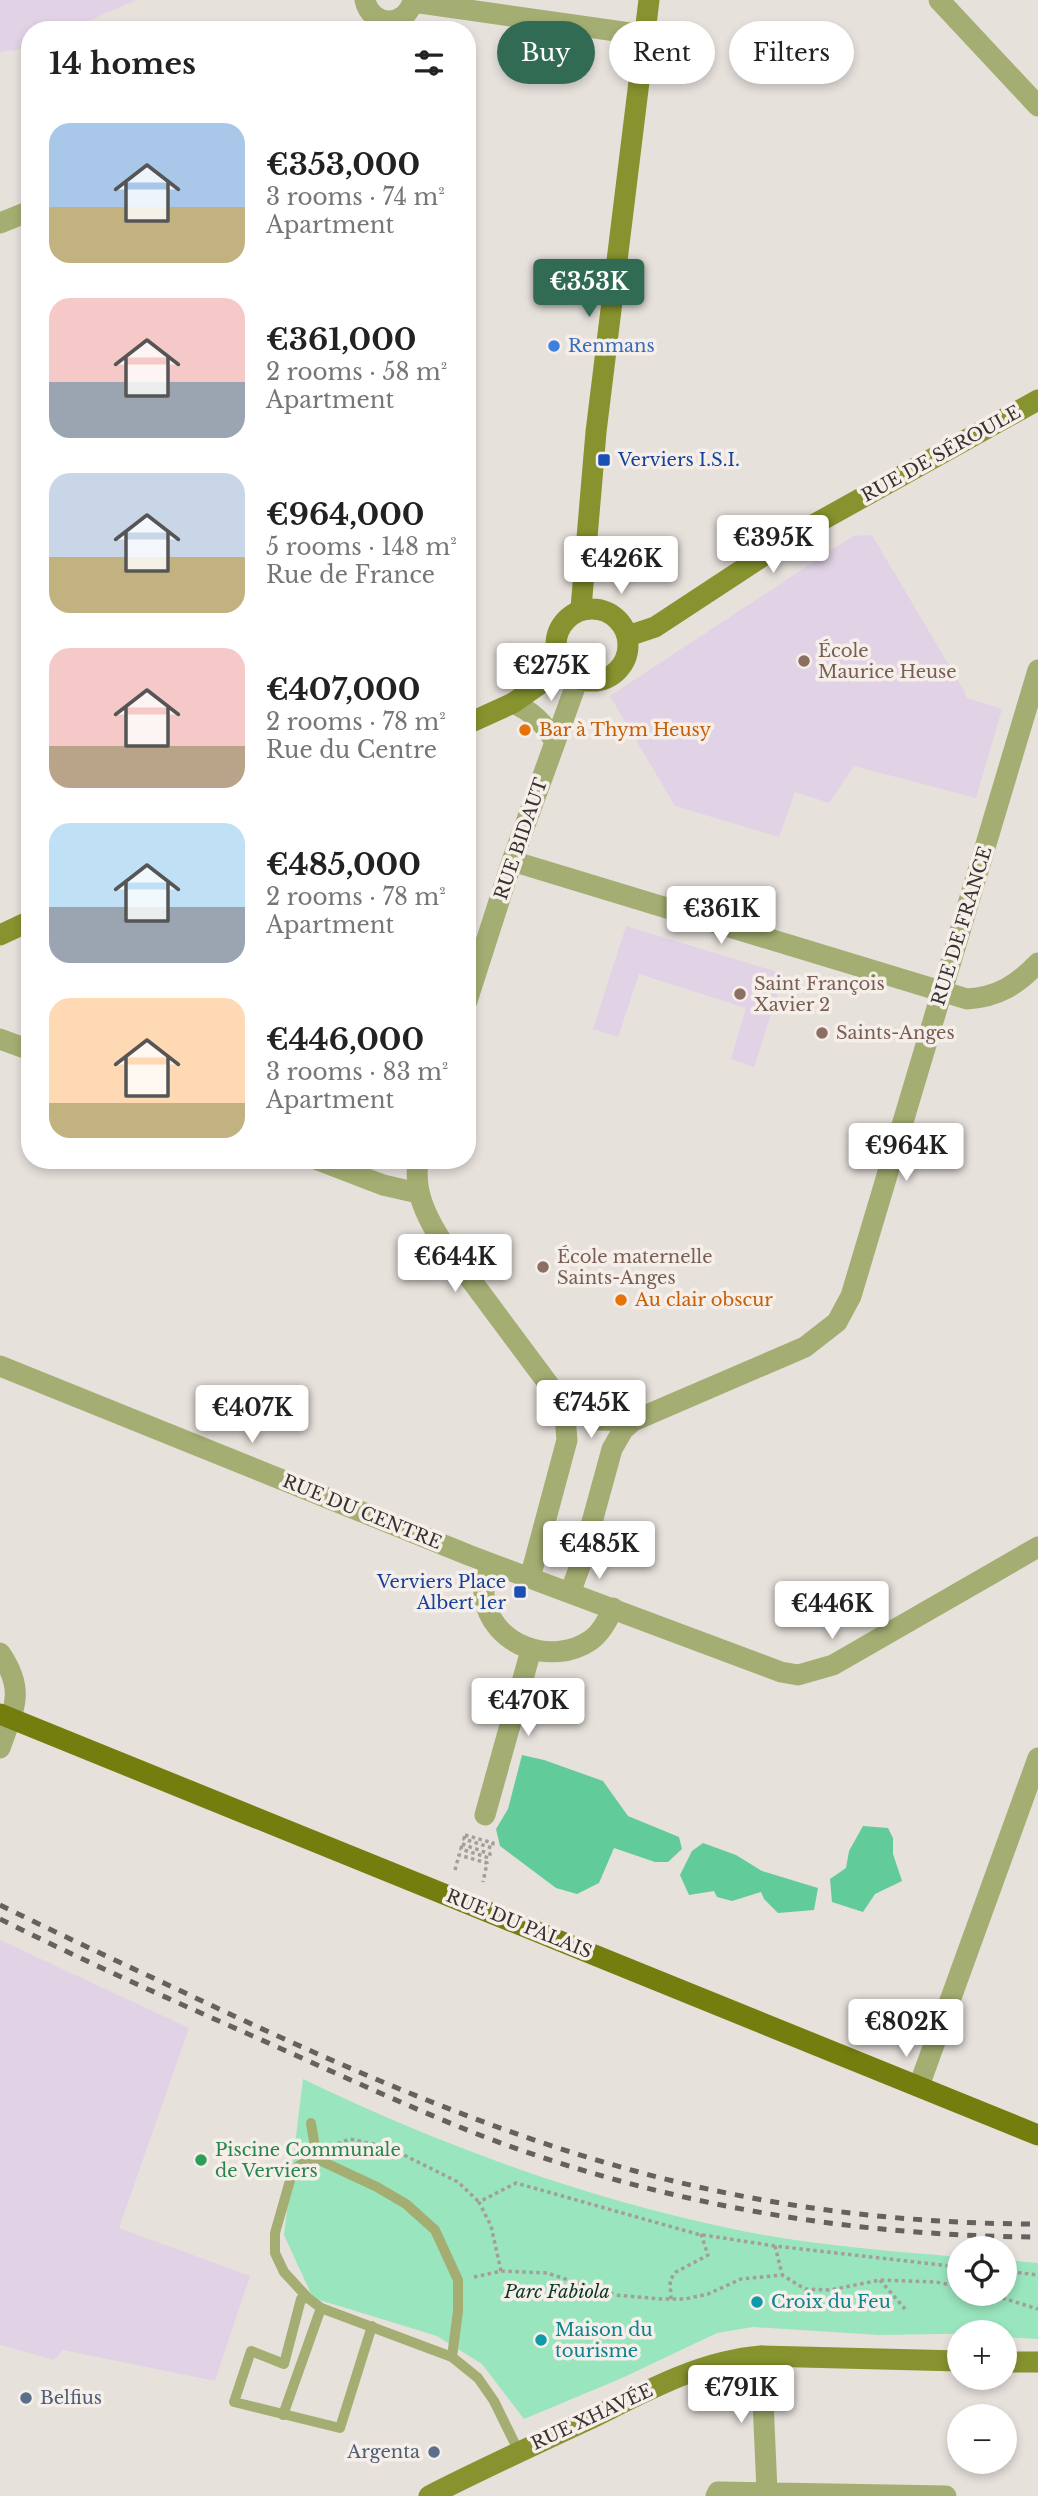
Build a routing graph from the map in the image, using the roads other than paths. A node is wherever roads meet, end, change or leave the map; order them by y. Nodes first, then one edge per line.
1 (365, 0) edge
2 (649, 0) edge
3 (939, 0) edge
4 (413, 1) edge
5 (376, 21) edge
6 (393, 21) edge
7 (646, 21) edge
8 (609, 30) edge
9 (638, 84) edge
10 (1038, 106) edge
11 (21, 215) edge
12 (0, 223) edge
13 (1038, 400) edge
14 (581, 608) junction
15 (628, 636) junction
16 (1038, 670) edge
17 (571, 673) junction
18 (513, 703) junction
19 (476, 720) edge
20 (555, 742) junction
21 (512, 861) junction
22 (21, 925) edge
23 (0, 935) edge
24 (1038, 964) edge
25 (476, 972) edge
26 (943, 992) junction
27 (0, 1039) edge
28 (21, 1047) edge
29 (341, 1169) edge
30 (418, 1169) edge
31 (418, 1193) junction
32 (0, 1366) edge
33 (564, 1405) junction
34 (633, 1422) junction
35 (1038, 1547) edge
36 (491, 1564) junction
37 (530, 1578) junction
38 (570, 1593) junction
39 (613, 1608) junction
40 (531, 1650) junction
41 (0, 1653) edge
42 (5, 1716) edge
43 (0, 1748) edge
44 (1038, 1759) edge
45 (485, 1815) dead end
46 (919, 2086) junction
47 (311, 2123) dead end
48 (1038, 2135) edge
49 (317, 2159) junction
50 (308, 2298) junction
51 (321, 2308) junction
52 (372, 2326) junction
53 (761, 2356) junction
54 (452, 2357) junction
55 (947, 2361) edge
56 (1017, 2362) edge
57 (1038, 2362) edge
58 (283, 2415) junction
59 (519, 2452) junction
60 (766, 2491) junction
61 (444, 2493) edge
62 (717, 2494) edge
63 (946, 2496) edge

1 - 5 street
2 - 7 street
3 - 10 street
4 - 6 street
4 - 8 street
9 - 14 street
11 - 12 street
13 - 15 street, RUE DE SÉROULE
14 - 15 street
14 - 17 street
15 - 17 street
16 - 26 street, RUE DE FRANCE
17 - 18 street
17 - 20 street, RUE BIDAUT
18 - 19 street
18 - 20 street
20 - 21 street, RUE BIDAUT
21 - 25 street, RUE BIDAUT
21 - 26 street
22 - 23 street
24 - 26 street
26 - 34 street, RUE DE FRANCE
27 - 28 street
29 - 31 street
30 - 31 street
31 - 33 street
32 - 36 street, RUE DU CENTRE
33 - 34 street
33 - 37 street
34 - 38 street
35 - 39 street, RUE DU CENTRE
36 - 37 street, RUE DU CENTRE
36 - 40 street
37 - 38 street, RUE DU CENTRE
38 - 39 street, RUE DU CENTRE
39 - 40 street
40 - 45 street
41 - 42 street
42 - 43 street
42 - 46 main road, RUE DU PALAIS
44 - 46 street
46 - 48 main road, RUE DU PALAIS
47 - 49 lane
49 - 50 lane
49 - 54 lane
50 - 51 lane
50 - 58 lane
51 - 52 lane
51 - 58 lane
52 - 54 lane
52 - 58 lane
53 - 55 street, RUE XHAVÉE
53 - 59 street, RUE XHAVÉE
53 - 60 street
54 - 59 lane
56 - 57 street
59 - 61 street, RUE XHAVÉE
60 - 62 street
60 - 63 street

